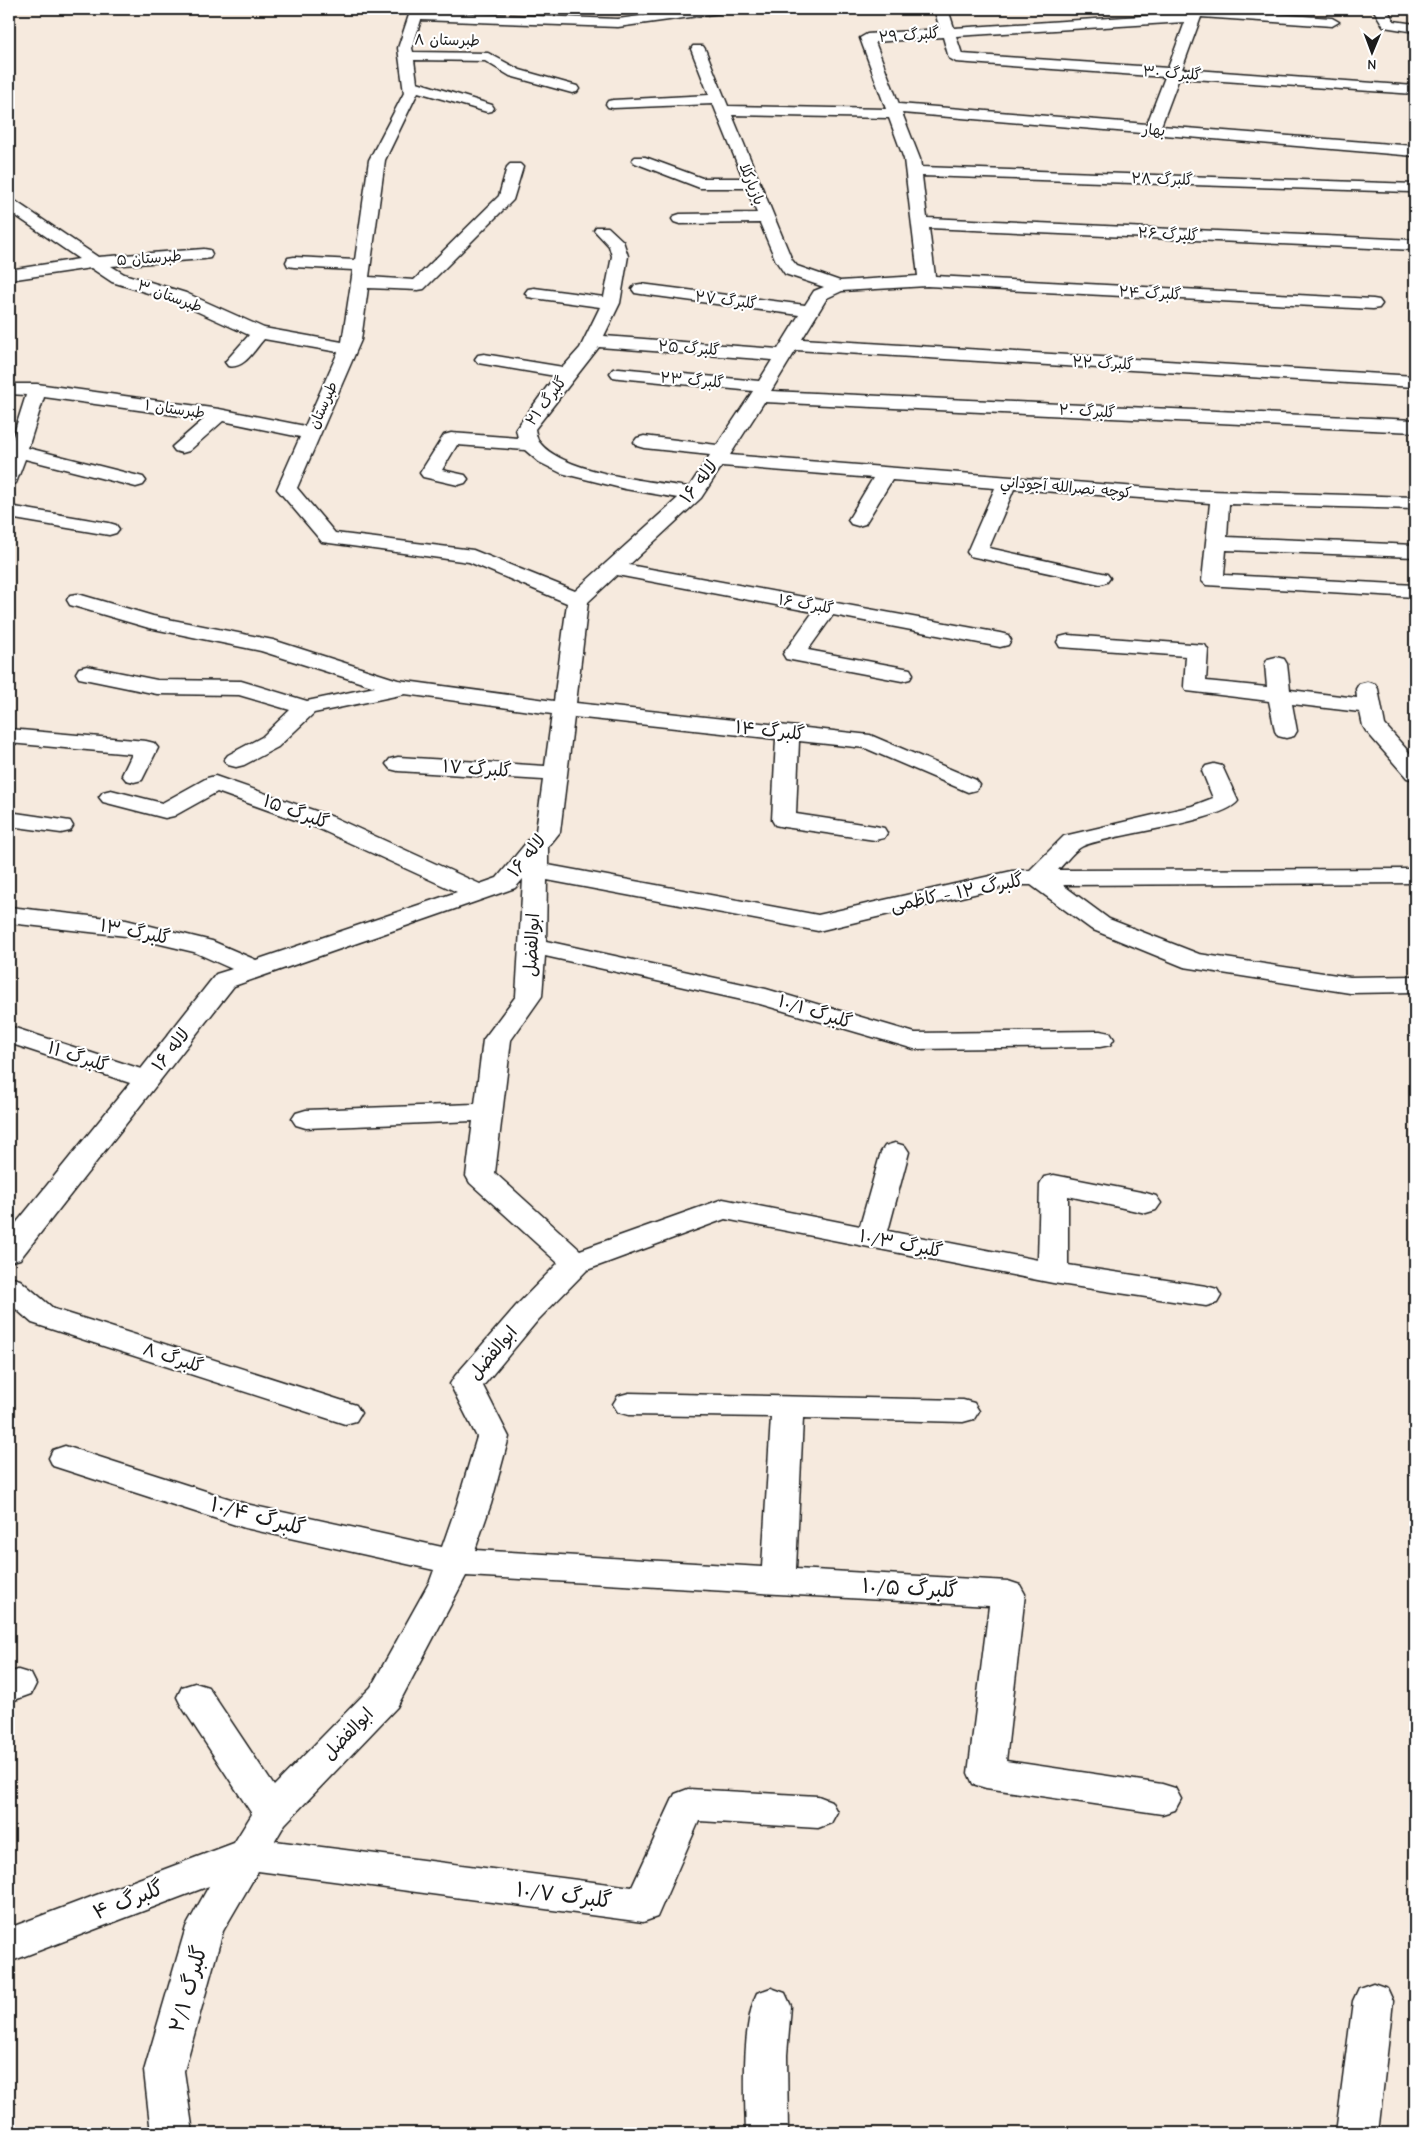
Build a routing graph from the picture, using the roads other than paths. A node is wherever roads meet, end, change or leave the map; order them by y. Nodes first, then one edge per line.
1 (720, 9) edge
2 (941, 9) edge
3 (1380, 9) edge
4 (417, 12) edge
5 (1194, 13) edge
6 (1332, 22) dead end
7 (618, 23) junction
8 (1415, 28) edge
9 (949, 33) junction
10 (595, 34) dead end
11 (698, 49) dead end
12 (406, 56) junction
13 (1173, 73) junction
14 (410, 85) junction
15 (572, 89) dead end
16 (1415, 90) edge
17 (613, 104) dead end
18 (720, 105) junction
19 (487, 108) dead end
20 (894, 111) junction
21 (1152, 130) junction
22 (1415, 151) edge
23 (640, 160) dead end
24 (515, 168) dead end
25 (913, 171) junction
26 (752, 183) junction
27 (1410, 187) dead end
28 (9, 204) edge
29 (766, 218) junction
30 (680, 219) dead end
31 (920, 223) junction
32 (602, 230) dead end
33 (1415, 245) edge
34 (204, 254) dead end
35 (95, 262) junction
36 (294, 262) dead end
37 (362, 274) junction
38 (9, 275) edge
39 (927, 281) junction
40 (839, 286) junction
41 (642, 289) dead end
42 (534, 293) dead end
43 (611, 303) junction
44 (1373, 304) dead end
45 (810, 311) junction
46 (260, 333) junction
47 (594, 341) junction
48 (348, 348) junction
49 (787, 350) junction
50 (484, 359) dead end
51 (234, 362) dead end
52 (567, 373) junction
53 (619, 373) dead end
54 (1415, 382) edge
55 (9, 389) edge
56 (37, 390) junction
57 (762, 392) junction
58 (219, 415) junction
59 (1415, 426) edge
60 (311, 433) junction
61 (644, 442) dead end
62 (530, 445) junction
63 (182, 446) dead end
64 (720, 456) junction
65 (12, 463) edge
66 (886, 473) junction
67 (458, 480) dead end
68 (136, 481) dead end
69 (1007, 483) junction
70 (694, 494) junction
71 (1220, 497) junction
72 (1415, 503) edge
73 (9, 512) edge
74 (858, 520) dead end
75 (109, 529) dead end
76 (1216, 543) junction
77 (1415, 551) edge
78 (613, 568) junction
79 (1100, 578) dead end
80 (1415, 591) edge
81 (78, 600) dead end
82 (578, 600) junction
83 (827, 608) junction
84 (1000, 640) dead end
85 (1068, 642) dead end
86 (1276, 664) dead end
87 (86, 673) dead end
88 (902, 674) dead end
89 (407, 688) junction
90 (1279, 696) junction
91 (306, 708) junction
92 (565, 709) junction
93 (1286, 731) dead end
94 (788, 733) junction
95 (9, 736) edge
96 (236, 760) dead end
97 (398, 764) dead end
98 (1412, 765) edge
99 (1214, 771) dead end
100 (134, 774) dead end
101 (556, 774) junction
102 (968, 785) dead end
103 (111, 797) dead end
104 (9, 819) edge
105 (61, 826) dead end
106 (875, 833) dead end
107 (535, 859) junction
108 (1415, 876) edge
109 (1037, 878) junction
110 (478, 892) junction
111 (9, 914) edge
112 (533, 946) junction
113 (256, 970) junction
114 (1415, 984) edge
115 (9, 1034) edge
116 (1100, 1039) dead end
117 (147, 1080) junction
118 (489, 1112) junction
119 (306, 1119) dead end
120 (895, 1152) dead end
121 (1146, 1203) dead end
122 (871, 1238) junction
123 (9, 1252) edge
124 (576, 1263) junction
125 (1053, 1274) junction
126 (9, 1287) edge
127 (1206, 1296) dead end
128 (629, 1404) dead end
129 (788, 1406) junction
130 (963, 1411) dead end
131 (346, 1414) dead end
132 (66, 1458) dead end
133 (454, 1562) junction
134 (778, 1580) junction
135 (195, 1697) dead end
136 (1162, 1799) dead end
137 (818, 1812) dead end
138 (272, 1813) junction
139 (248, 1854) junction
140 (9, 1945) edge
141 (1373, 2001) dead end
142 (770, 2006) dead end
143 (172, 2133) edge
144 (767, 2133) edge
145 (1357, 2133) edge

1 - 7 street
2 - 9 street
3 - 8 street
4 - 7 street
4 - 12 street, طبرستان
5 - 6 street, گلبرگ ۲۹
5 - 9 street, گلبرگ ۲۹
5 - 13 street
7 - 10 street
9 - 13 street, گلبرگ ۳۰
9 - 20 street, گلبرگ ۲۹
11 - 18 street, بازیارکلا
12 - 14 street, طبرستان
12 - 15 street, طبرستان ۸
13 - 16 street, گلبرگ ۳۰
13 - 21 street
14 - 19 street
14 - 37 street, طبرستان
17 - 18 street, بهار
18 - 20 street, بهار
18 - 26 street, بازیارکلا
20 - 21 street, بهار
20 - 25 street, گلبرگ ۲۹
21 - 22 street, بهار
23 - 26 street
24 - 37 street
25 - 27 street, گلبرگ ۲۸
25 - 31 street, گلبرگ ۲۹
26 - 29 street, بازیارکلا
28 - 35 street, طبرستان ۳
29 - 30 street
29 - 40 street, بازیارکلا
31 - 33 street, گلبرگ ۲۶
31 - 39 street, گلبرگ ۲۹
32 - 43 street, گلبرگ ۲۱
34 - 35 street, طبرستان ۵
35 - 38 street, طبرستان ۵
35 - 46 street, طبرستان ۳
36 - 37 street
37 - 48 street, طبرستان
39 - 40 street
39 - 44 street, گلبرگ ۲۴
40 - 45 street, لاله ۱۶
41 - 45 street, گلبرگ ۲۷
42 - 43 street
43 - 47 street, گلبرگ ۲۱
45 - 49 street, لاله ۱۶
46 - 48 street, طبرستان ۳
46 - 51 street
47 - 49 street, گلبرگ ۲۵
47 - 52 street, گلبرگ ۲۱
48 - 60 street, طبرستان
49 - 54 street, گلبرگ ۲۲
49 - 57 street, لاله ۱۶
50 - 52 street
52 - 62 street, گلبرگ ۲۱
53 - 57 street, گلبرگ ۲۳
55 - 56 street, طبرستان ۱
56 - 58 street, طبرستان ۱
56 - 65 street
57 - 59 street, گلبرگ ۲۰
57 - 64 street, لاله ۱۶
58 - 60 street, طبرستان ۱
58 - 63 street
60 - 82 street, طبرستان
61 - 64 street, كوچه نصرالله آجوداني
62 - 67 street
62 - 70 street, گلبرگ ۲۱
64 - 66 street, كوچه نصرالله آجوداني
64 - 70 street, لاله ۱۶
65 - 68 street
66 - 69 street, كوچه نصرالله آجوداني
66 - 74 street
69 - 71 street, كوچه نصرالله آجوداني
69 - 79 street
70 - 78 street, لاله ۱۶
71 - 72 street, كوچه نصرالله آجوداني
71 - 76 street
73 - 75 street
76 - 77 street
76 - 80 street
78 - 82 street, لاله ۱۶
78 - 83 street, گلبرگ ۱۶
81 - 89 street
82 - 92 street, لاله ۱۶
83 - 84 street, گلبرگ ۱۶
83 - 88 street
85 - 90 street
86 - 90 street
87 - 91 street
89 - 91 street
89 - 92 street, گلبرگ ۱۴
90 - 93 street
90 - 98 street
91 - 96 street
92 - 94 street, گلبرگ ۱۴
92 - 101 street, لاله ۱۶
94 - 102 street, گلبرگ ۱۴
94 - 106 street
95 - 100 street
97 - 101 street, گلبرگ ۱۷
99 - 109 street
101 - 107 street, لاله ۱۶
103 - 110 street, گلبرگ ۱۵
104 - 105 street
107 - 109 street, گلبرگ ۱۲ - کاظمی
107 - 110 street, لاله ۱۶
107 - 112 street, ابوالفضل
108 - 109 street, گلبرگ ۱۲ - کاظمی
109 - 114 street
110 - 113 street, لاله ۱۶
111 - 113 street, گلبرگ ۱۳
112 - 116 street, گلبرگ ۱۰/۱
112 - 118 street, ابوالفضل
113 - 117 street, لاله ۱۶
115 - 117 street, گلبرگ ۱۱
117 - 123 street, لاله ۱۶
118 - 119 street
118 - 124 street, ابوالفضل
120 - 122 street
121 - 125 street
122 - 124 street, گلبرگ ۱۰/۳
122 - 125 street, گلبرگ ۱۰/۳
124 - 133 street, ابوالفضل
125 - 127 street, گلبرگ ۱۰/۳
126 - 131 street, گلبرگ ۸
128 - 129 street
129 - 130 street
129 - 134 street
132 - 133 street, گلبرگ ۱۰/۴
133 - 134 street, گلبرگ ۱۰/۵
133 - 138 street, ابوالفضل
134 - 136 street, گلبرگ ۱۰/۵
135 - 138 street
137 - 139 street, گلبرگ ۱۰/۷
138 - 139 street, ابوالفضل
139 - 140 street, گلبرگ ۴
139 - 143 street, گلبرگ ۲/۱
141 - 145 street
142 - 144 street

